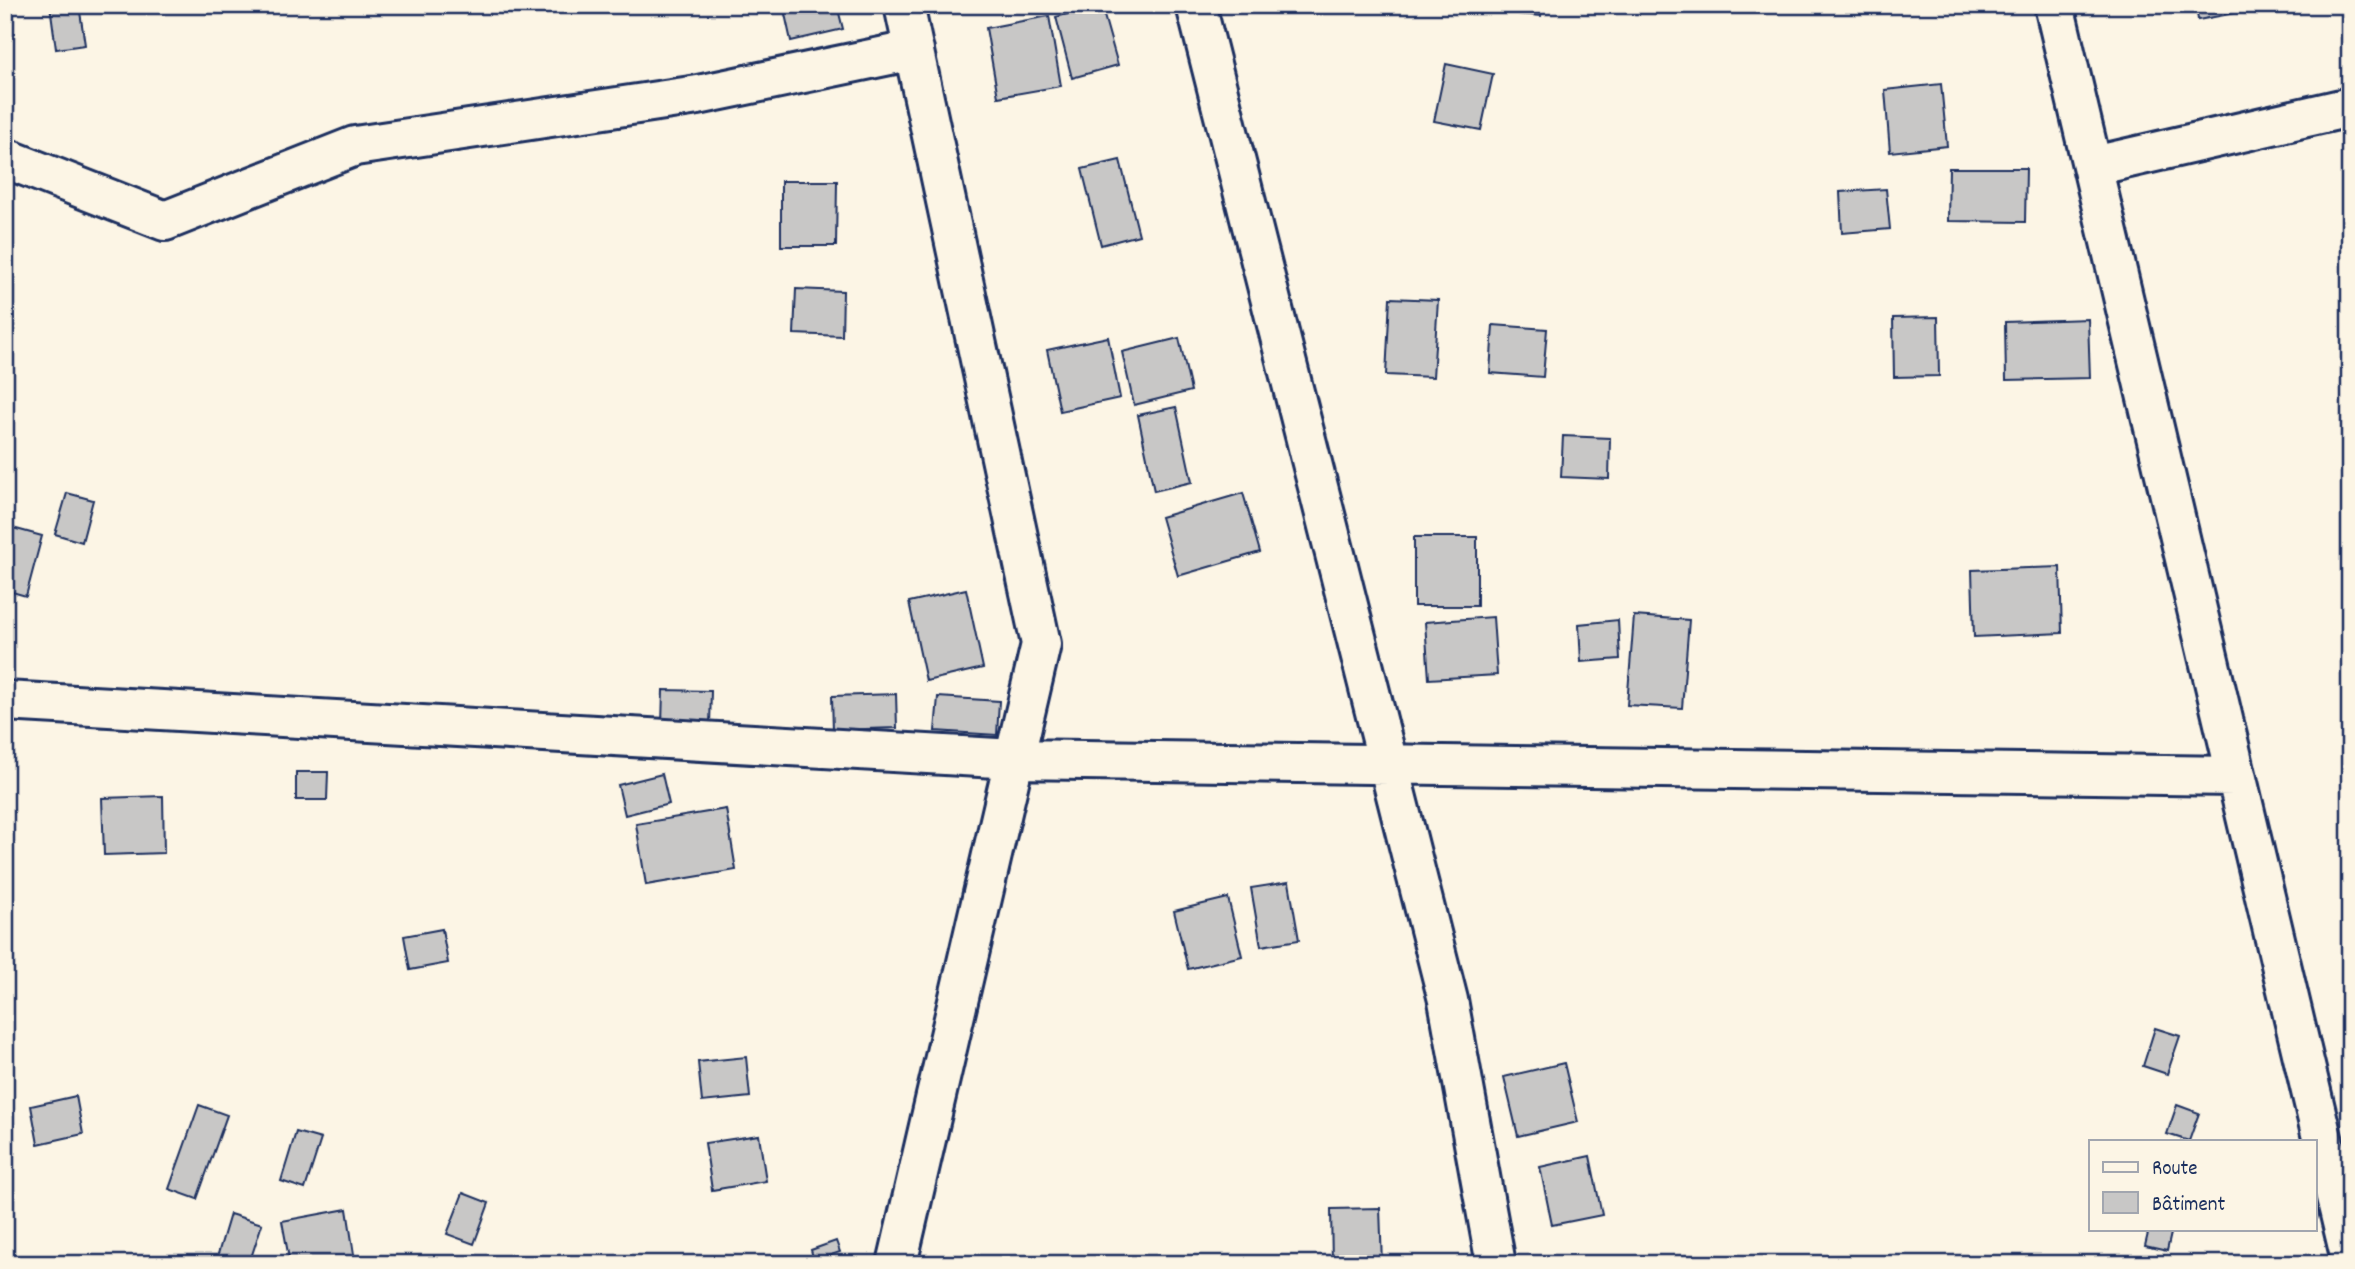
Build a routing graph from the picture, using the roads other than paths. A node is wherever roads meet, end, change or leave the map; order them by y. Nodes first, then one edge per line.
1 (904, 5) edge
2 (1196, 5) edge
3 (2054, 5) edge
4 (914, 50) junction
5 (2350, 107) edge
6 (5, 158) edge
7 (2094, 166) junction
8 (5, 701) edge
9 (1014, 759) junction
10 (1388, 764) junction
11 (2234, 776) junction
12 (2350, 1256) edge
13 (897, 1264) edge
14 (1496, 1264) edge

1 - 4 street
2 - 10 street
3 - 7 street
4 - 6 street
4 - 9 street
5 - 7 street
7 - 11 street
8 - 9 street
9 - 10 street
9 - 13 street
10 - 11 street
10 - 14 street
11 - 12 street

